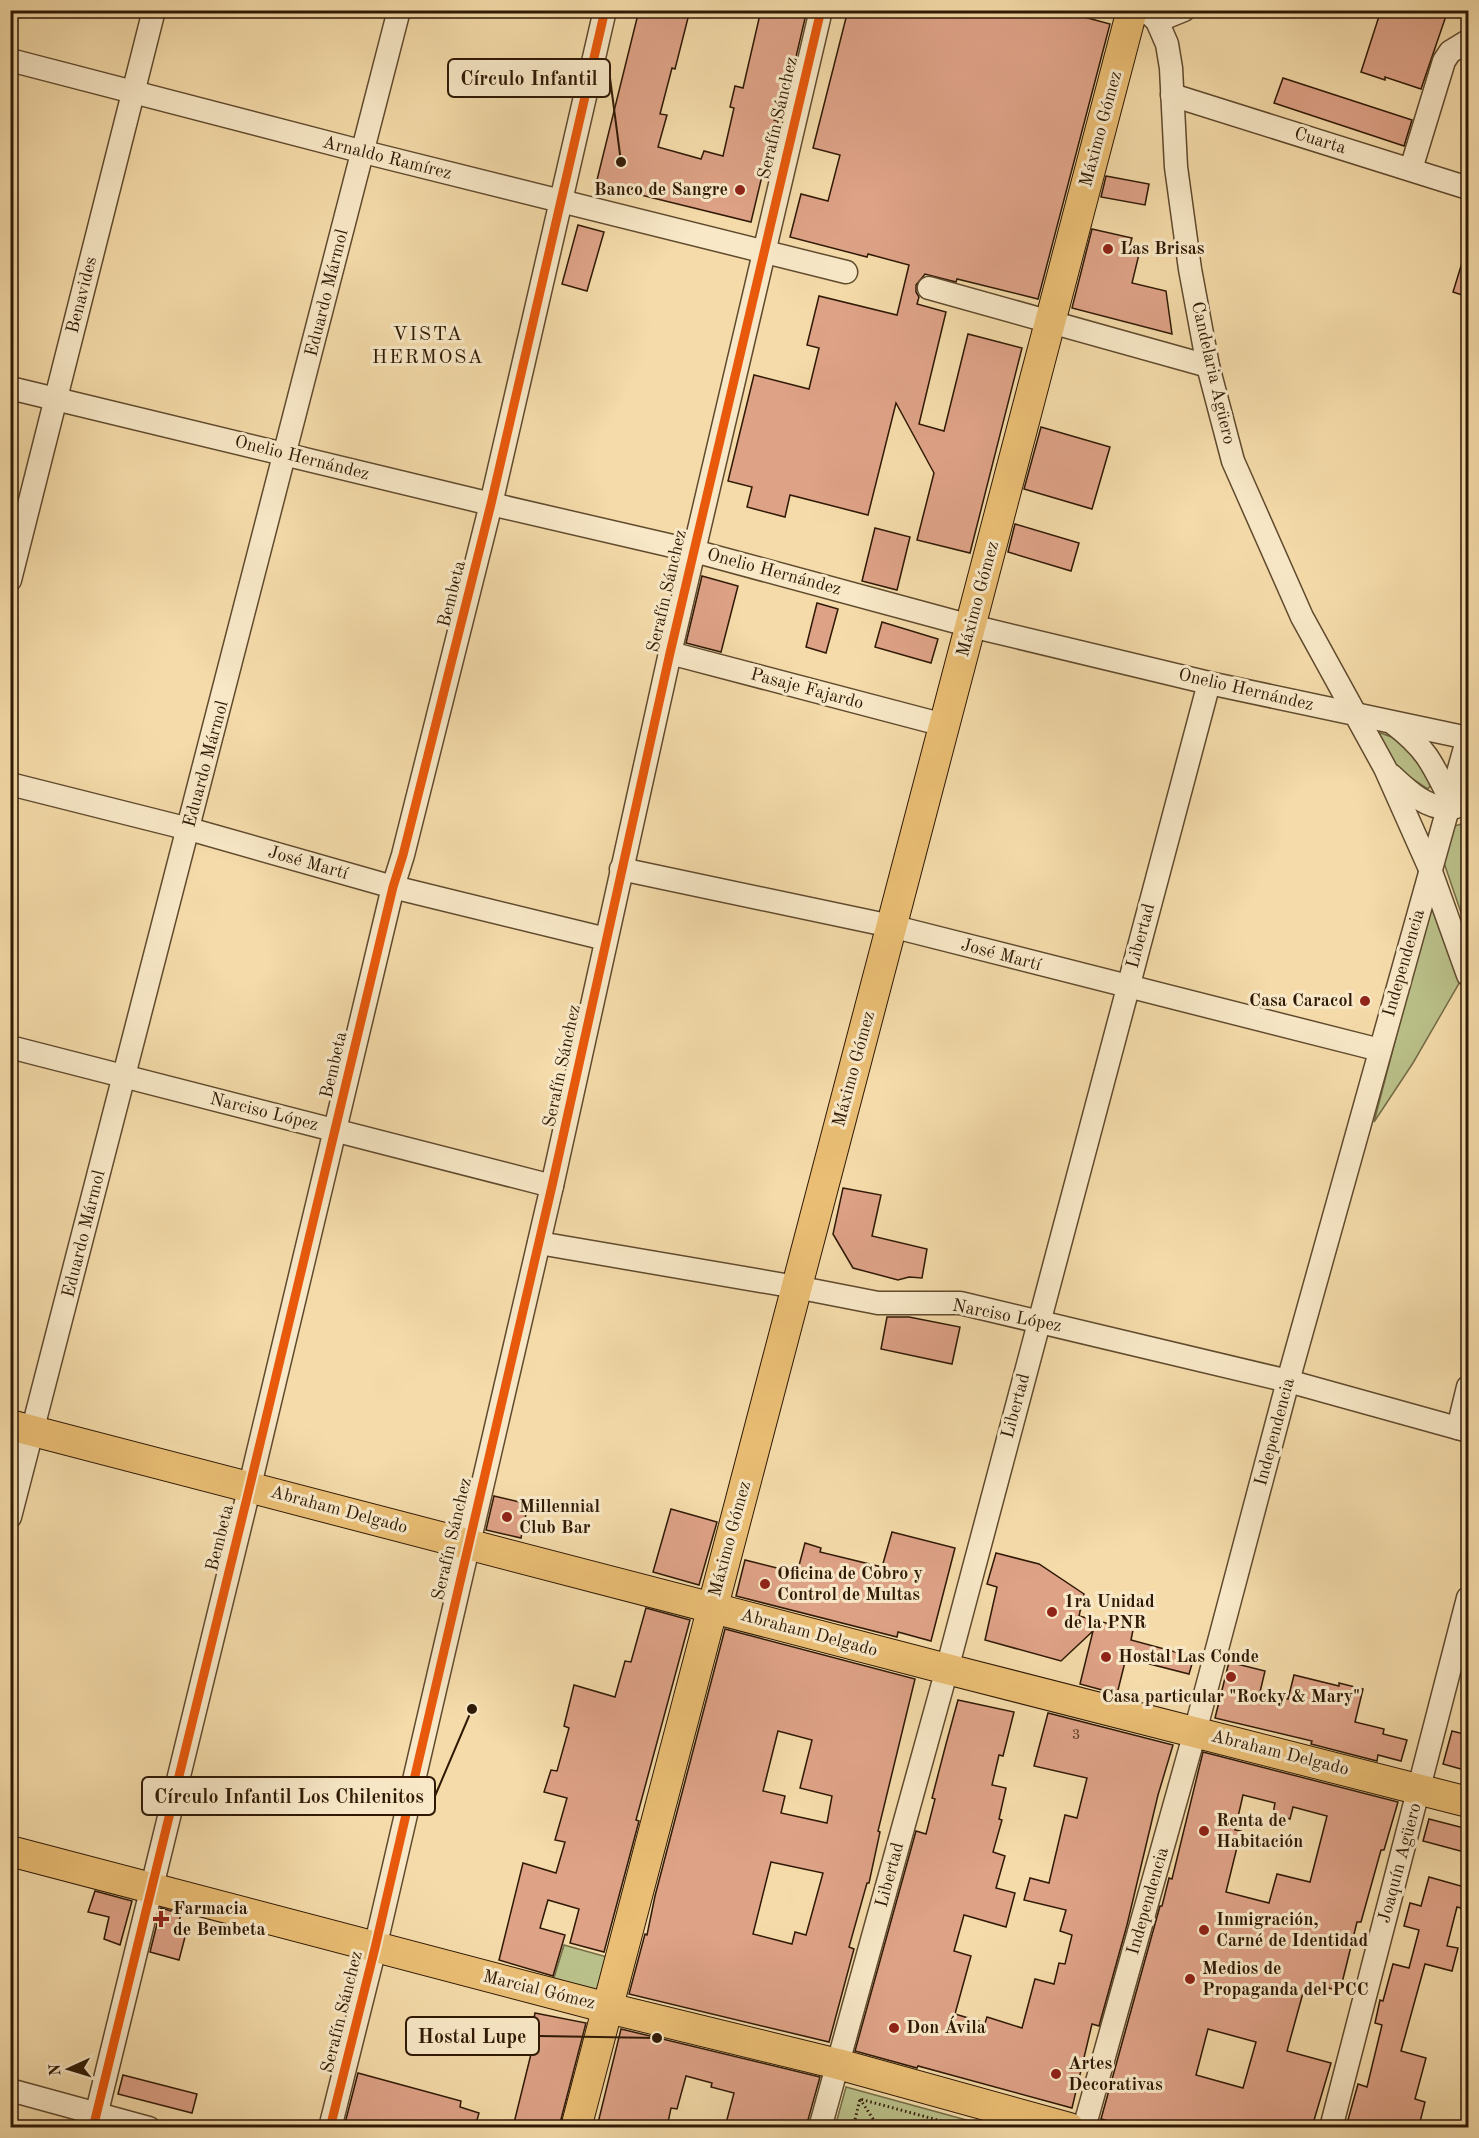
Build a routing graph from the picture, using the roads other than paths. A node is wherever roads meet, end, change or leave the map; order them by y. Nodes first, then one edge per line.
1 (154, 10) edge
2 (399, 10) edge
3 (605, 10) edge
4 (820, 10) edge
5 (1184, 10) edge
6 (1144, 14) edge
7 (1468, 41) edge
8 (10, 60) edge
9 (133, 92) junction
10 (1172, 95) junction
11 (364, 152) junction
12 (1411, 169) junction
13 (1468, 188) edge
14 (561, 201) junction
15 (764, 253) junction
16 (846, 272) dead end
17 (929, 288) dead end
18 (1050, 323) junction
19 (1208, 366) junction
20 (10, 388) edge
21 (56, 399) junction
22 (286, 454) junction
23 (491, 504) junction
24 (694, 551) junction
25 (14, 555) edge
26 (10, 580) edge
27 (971, 626) junction
28 (670, 653) junction
29 (1209, 683) junction
30 (1357, 715) junction
31 (1390, 722) junction
32 (944, 725) junction
33 (1468, 737) edge
34 (1385, 768) junction
35 (10, 784) edge
36 (1456, 804) edge
37 (189, 829) junction
38 (621, 869) junction
39 (1430, 870) junction
40 (393, 887) junction
41 (891, 926) junction
42 (606, 939) junction
43 (1468, 975) edge
44 (1128, 988) junction
45 (10, 1047) edge
46 (1380, 1050) junction
47 (125, 1078) junction
48 (336, 1130) junction
49 (552, 1186) junction
50 (538, 1244) junction
51 (796, 1287) junction
52 (1039, 1321) junction
53 (1288, 1382) junction
54 (1468, 1387) edge
55 (22, 1428) edge
56 (1463, 1429) edge
57 (250, 1487) junction
58 (10, 1517) edge
59 (468, 1543) junction
60 (1468, 1598) edge
61 (712, 1607) junction
62 (947, 1669) junction
63 (1195, 1732) junction
64 (1419, 1789) junction
65 (1468, 1802) edge
66 (10, 1851) edge
67 (151, 1889) junction
68 (375, 1948) junction
69 (608, 2008) junction
70 (838, 2064) junction
71 (10, 2090) edge
72 (94, 2120) edge
73 (149, 2127) edge
74 (330, 2127) edge
75 (576, 2127) edge
76 (820, 2127) edge
77 (1068, 2127) edge
78 (1084, 2127) edge
79 (1331, 2127) edge

1 - 9 street, Benavides
2 - 11 street, Eduardo Mármol
3 - 14 street, Bembeta
4 - 15 street, Serafín Sánchez
5 - 6 street
6 - 10 street, Candelaria Agüero
6 - 18 main road, Máximo Gómez
7 - 12 street
8 - 9 street, Arnaldo Ramírez
9 - 11 street, Arnaldo Ramírez
9 - 21 street, Benavides
10 - 12 street, Cuarta
10 - 19 street, Candelaria Agüero
11 - 14 street, Arnaldo Ramírez
11 - 22 street, Eduardo Mármol
12 - 13 street, Cuarta
14 - 15 street, Arnaldo Ramírez
14 - 23 street, Bembeta
15 - 16 street, Arnaldo Ramírez
15 - 24 street, Serafín Sánchez
17 - 18 street
18 - 19 street
18 - 27 main road, Máximo Gómez
19 - 30 street, Candelaria Agüero
20 - 21 street, Onelio Hernández
21 - 22 street, Onelio Hernández
21 - 25 street, Benavides
22 - 23 street, Onelio Hernández
22 - 37 street, Eduardo Mármol
23 - 24 street, Onelio Hernández
23 - 40 street, Bembeta
24 - 27 street, Onelio Hernández
24 - 28 street, Serafín Sánchez
25 - 26 street, Benavides
27 - 29 street, Onelio Hernández
27 - 32 main road, Máximo Gómez
28 - 32 street, Pasaje Fajardo
28 - 38 street, Serafín Sánchez
29 - 30 street, Onelio Hernández
29 - 44 street, Libertad
30 - 31 street, Onelio Hernández
30 - 34 street, Candelaria Agüero
31 - 33 street, Onelio Hernández
31 - 36 street
32 - 41 main road, Máximo Gómez
33 - 36 street, Independencia
34 - 36 street
34 - 39 street
35 - 37 street, José Martí
36 - 39 street, Independencia
37 - 40 street, José Martí
37 - 47 street, Eduardo Mármol
38 - 41 street, José Martí
38 - 42 street, Serafín Sánchez
39 - 43 street
39 - 46 street, Independencia
40 - 42 street, José Martí
40 - 48 street, Bembeta
41 - 44 street, José Martí
41 - 51 main road, Máximo Gómez
42 - 49 street, Serafín Sánchez
44 - 46 street, José Martí
44 - 52 street, Libertad
45 - 47 street, Narciso López
46 - 53 street, Independencia
47 - 48 street, Narciso López
47 - 55 street, Eduardo Mármol
48 - 49 street, Narciso López
48 - 57 street, Bembeta
49 - 50 street, Serafín Sánchez
50 - 51 street, Narciso López
50 - 59 street, Serafín Sánchez
51 - 52 street, Narciso López
51 - 61 main road, Máximo Gómez
52 - 53 street, Narciso López
52 - 62 street, Libertad
53 - 56 street, Narciso López
53 - 63 street, Independencia
54 - 56 street
55 - 57 main road, Abraham Delgado
55 - 58 street, Eduardo Mármol
57 - 59 main road, Abraham Delgado
57 - 67 street, Bembeta
59 - 61 main road, Abraham Delgado
59 - 68 street, Serafín Sánchez
60 - 64 street, Joaquín Agüero
61 - 62 main road, Abraham Delgado
61 - 69 main road, Máximo Gómez
62 - 63 main road, Abraham Delgado
62 - 70 street, Libertad
63 - 64 main road, Abraham Delgado
63 - 78 street, Independencia
64 - 65 main road, Abraham Delgado
64 - 79 street, Joaquín Agüero
66 - 67 main road, Marcial Gómez
67 - 68 main road, Marcial Gómez
67 - 72 street, Bembeta
68 - 69 main road, Marcial Gómez
68 - 74 street, Serafín Sánchez
69 - 70 main road, Marcial Gómez
69 - 75 main road, Máximo Gómez
70 - 76 street, Libertad
70 - 77 main road, Marcial Gómez
71 - 72 street
72 - 73 street

